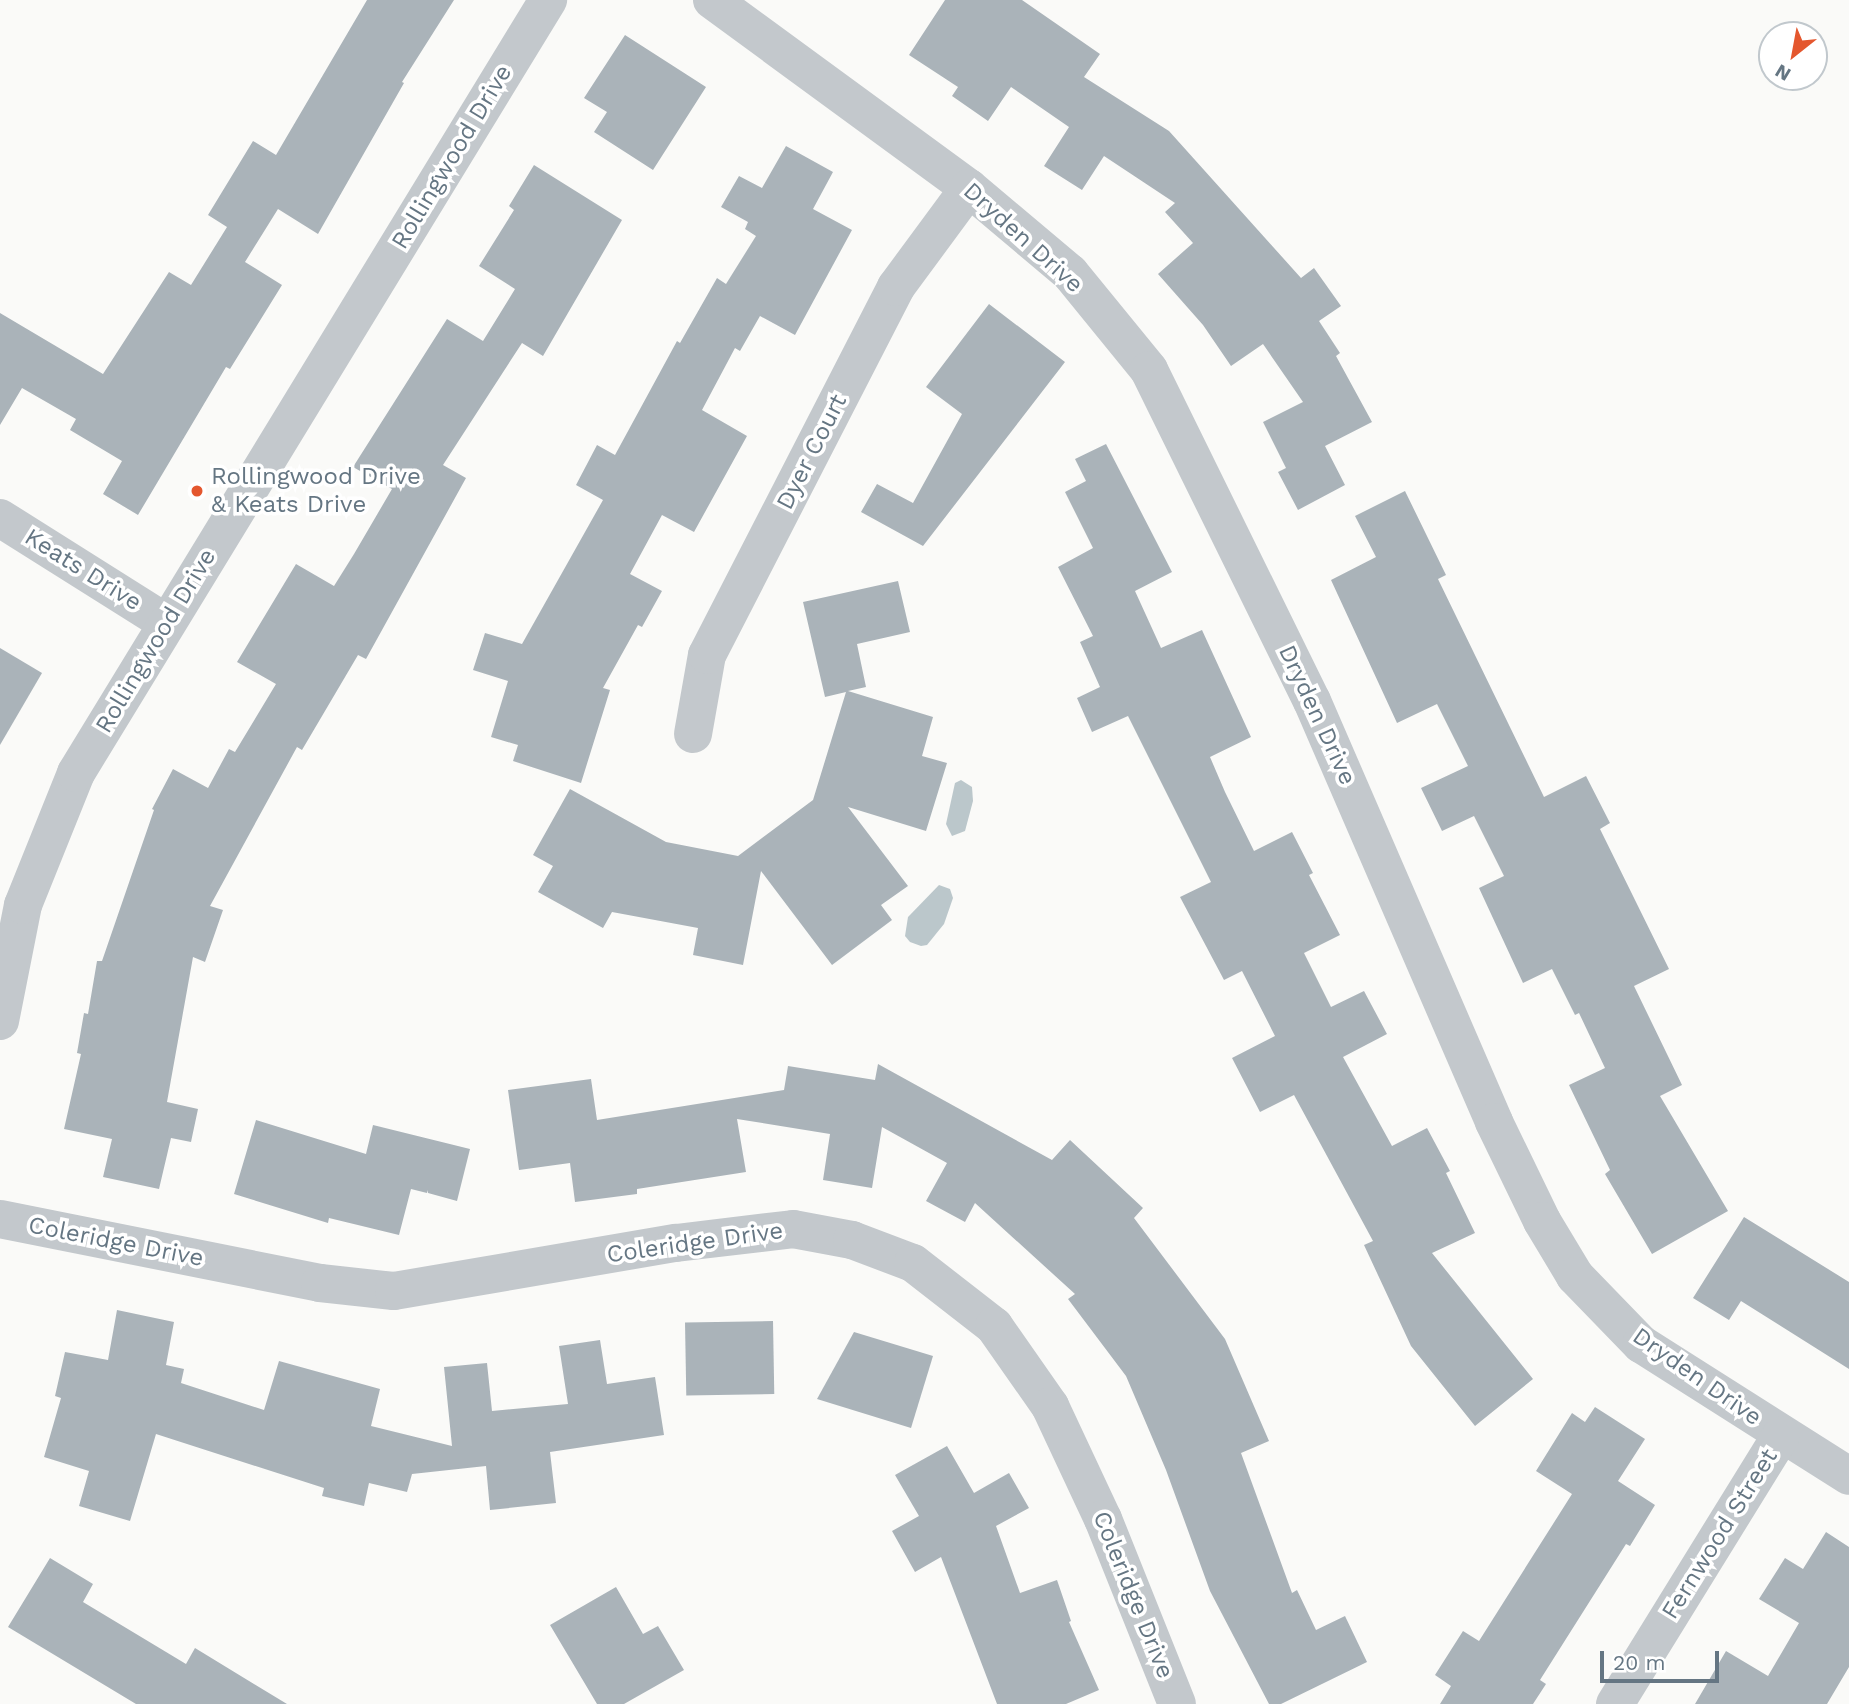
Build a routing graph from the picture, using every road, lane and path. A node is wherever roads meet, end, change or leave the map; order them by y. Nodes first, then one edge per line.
1 (548, 0) edge
2 (712, 0) edge
3 (969, 188) junction
4 (0, 517) edge
5 (167, 622) junction
6 (693, 734) dead end
7 (0, 1021) edge
8 (0, 1219) edge
9 (1781, 1435) junction
10 (1849, 1476) edge
11 (1177, 1704) edge
12 (1615, 1704) edge

1 - 5 street, Rollingwood Drive
2 - 3 street, Dryden Drive
3 - 6 street, Dyer Court
3 - 9 street, Dryden Drive
4 - 5 street, Keats Drive
5 - 7 street, Rollingwood Drive
8 - 11 street, Coleridge Drive
9 - 10 street, Dryden Drive
9 - 12 street, Fernwood Street

